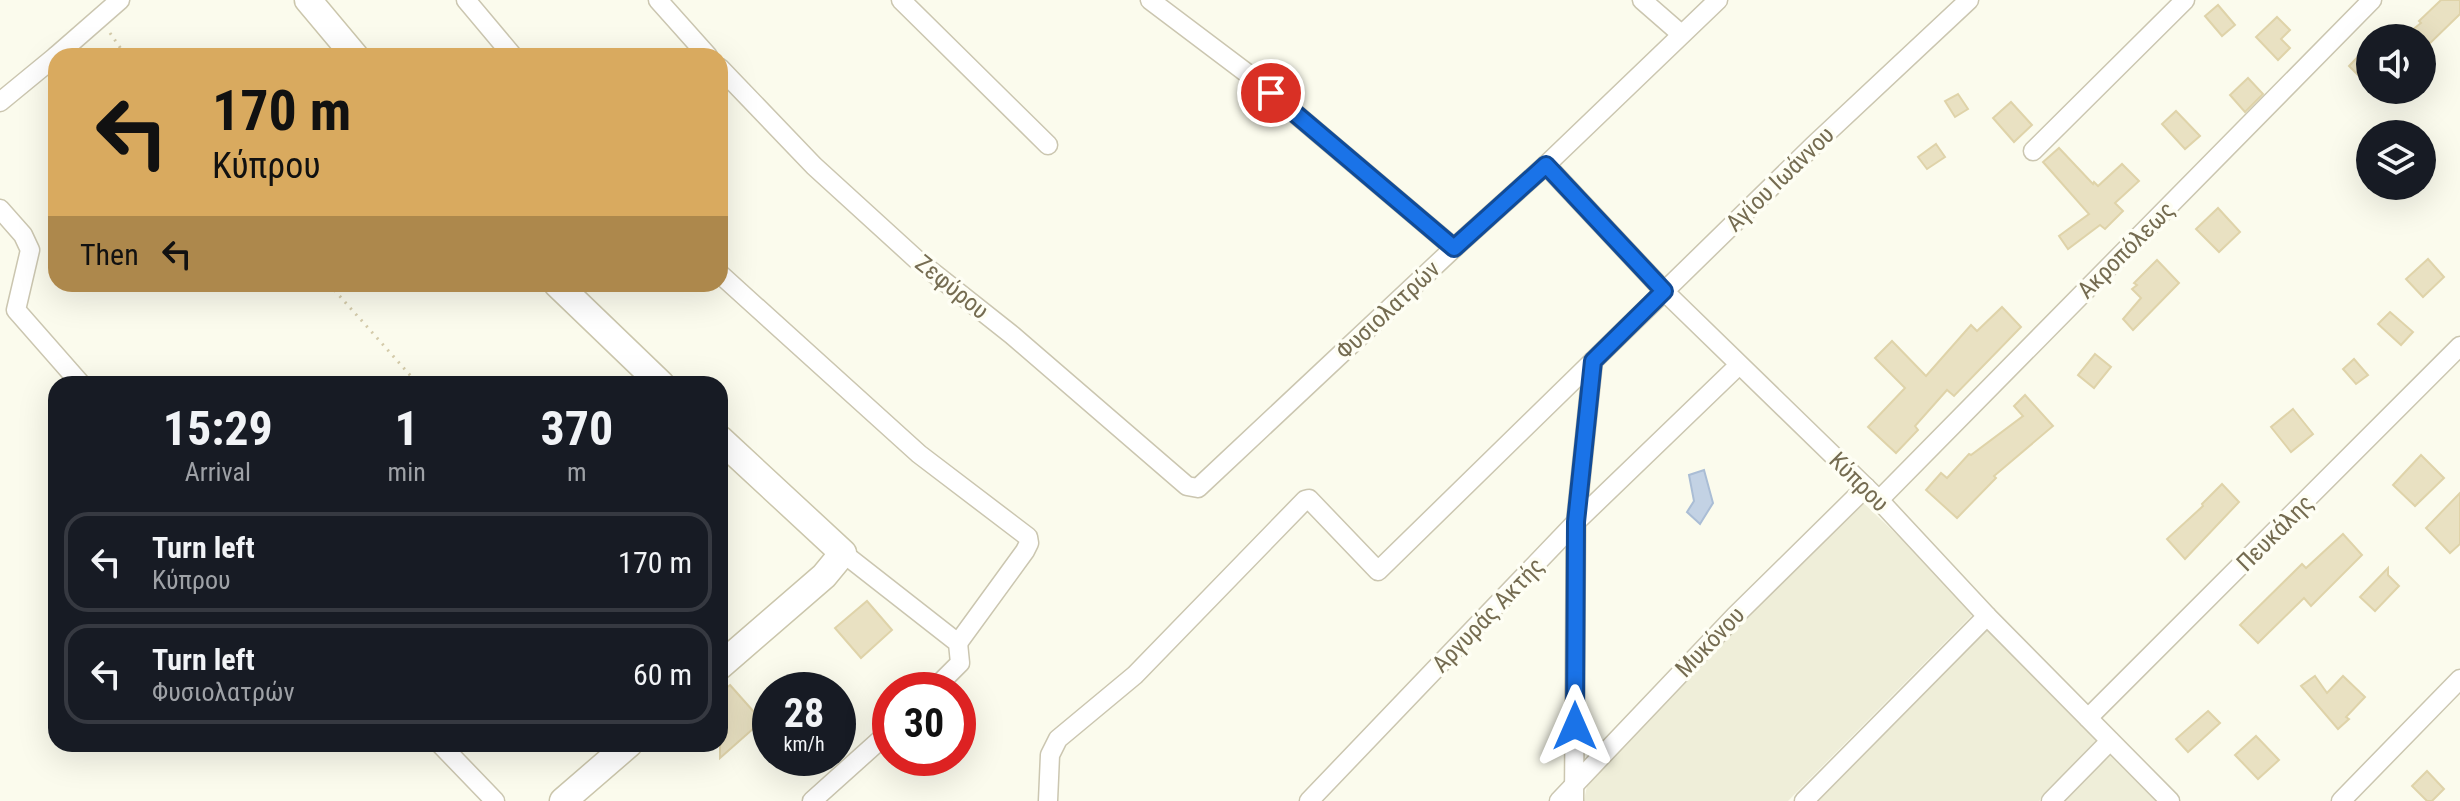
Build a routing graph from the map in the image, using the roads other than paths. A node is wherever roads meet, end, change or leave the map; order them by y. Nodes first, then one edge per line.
1 (120, 0) edge
2 (308, 0) edge
3 (466, 0) edge
4 (658, 0) edge
5 (901, 0) edge
6 (1150, 0) edge
7 (1642, 0) edge
8 (1718, 0) edge
9 (1969, 0) edge
10 (2185, 0) edge
11 (2372, 0) edge
12 (1681, 34) junction
13 (65, 48) edge
14 (348, 48) edge
15 (506, 48) edge
16 (701, 48) edge
17 (48, 63) edge
18 (728, 76) edge
19 (0, 102) edge
20 (1048, 145) dead end
21 (2033, 151) dead end
22 (1546, 165) junction
23 (0, 209) edge
24 (1454, 248) junction
25 (728, 281) edge
26 (1664, 291) junction
27 (565, 292) edge
28 (2460, 346) edge
29 (1593, 361) junction
30 (1739, 365) junction
31 (74, 376) edge
32 (653, 376) edge
33 (728, 446) edge
34 (1198, 488) joint
35 (1872, 493) junction
36 (1576, 522) junction
37 (843, 553) junction
38 (1987, 616) junction
39 (958, 643) junction
40 (728, 659) edge
41 (951, 672) edge
42 (2460, 679) edge
43 (2088, 718) junction
44 (2110, 741) junction
45 (872, 747) edge
46 (448, 752) edge
47 (620, 752) edge
48 (1574, 793) edge
49 (495, 801) edge
50 (563, 801) edge
51 (812, 801) edge
52 (1048, 801) edge
53 (1309, 801) edge
54 (1559, 801) edge
55 (1804, 801) edge
56 (2051, 801) edge
57 (2170, 801) edge
58 (2341, 801) edge

1 - 13 street
2 - 14 street
3 - 15 street
4 - 16 street
5 - 20 street
6 - 24 street
7 - 12 street
8 - 12 street, Φυσιολατρών
9 - 26 street, Αγίου Ιωάννου
10 - 21 street
11 - 35 street, Ακροπόλεως
12 - 22 street, Φυσιολατρών
17 - 19 street
18 - 34 street, Ζεφύρου
22 - 24 street, Φυσιολατρών
22 - 26 street, Κύπρου
23 - 31 street
24 - 34 street, Φυσιολατρών
25 - 39 street
26 - 29 street, Αγίου Ιωάννου
26 - 30 street, Κύπρου
27 - 32 street
28 - 43 street, Πευκάλης
29 - 36 street
29 - 52 street, Αγίου Ιωάννου
30 - 35 street, Κύπρου
30 - 36 street, Αργυράς Ακτής
33 - 37 street
35 - 38 street, Κύπρου
35 - 48 street, Μυκόνου
36 - 48 street
36 - 53 street, Αργυράς Ακτής
37 - 39 street
37 - 40 street
38 - 43 street, Κύπρου
38 - 55 street
39 - 41 street
42 - 58 street
43 - 44 street, Κύπρου
44 - 56 street
44 - 57 street, Κύπρου
45 - 51 street
46 - 49 street
47 - 50 street
48 - 54 street, Μυκόνου

